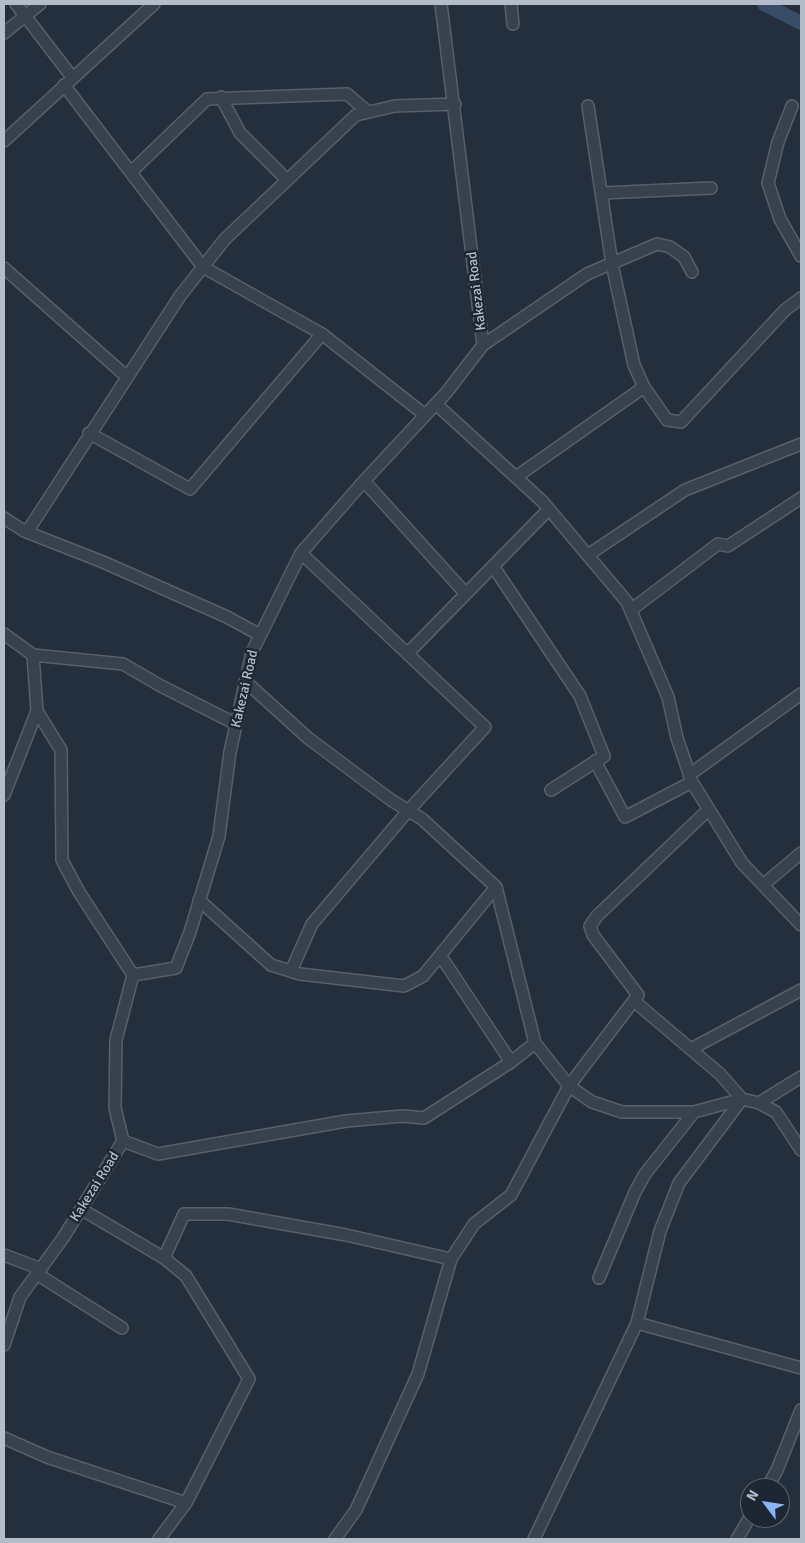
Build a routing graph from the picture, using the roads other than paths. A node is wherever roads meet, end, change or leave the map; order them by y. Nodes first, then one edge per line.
1 (16, 4) edge
2 (40, 4) edge
3 (154, 4) edge
4 (441, 4) edge
5 (511, 4) edge
6 (25, 16) junction
7 (513, 24) dead end
8 (4, 33) edge
9 (68, 81) junction
10 (220, 97) junction
11 (455, 104) junction
12 (588, 106) dead end
13 (792, 106) dead end
14 (368, 112) junction
15 (4, 141) edge
16 (131, 172) junction
17 (287, 180) junction
18 (712, 188) dead end
19 (603, 192) junction
20 (801, 256) edge
21 (612, 264) junction
22 (203, 267) junction
23 (4, 268) edge
24 (692, 272) dead end
25 (801, 298) edge
26 (322, 334) junction
27 (484, 345) junction
28 (127, 377) junction
29 (644, 387) junction
30 (436, 404) junction
31 (425, 415) junction
32 (89, 433) junction
33 (801, 444) edge
34 (516, 477) junction
35 (364, 481) junction
36 (801, 498) edge
37 (550, 509) junction
38 (4, 518) edge
39 (27, 532) junction
40 (301, 553) junction
41 (588, 555) junction
42 (494, 566) junction
43 (466, 594) junction
44 (631, 610) junction
45 (4, 634) edge
46 (260, 635) junction
47 (408, 653) junction
48 (32, 655) junction
49 (245, 681) junction
50 (801, 694) edge
51 (37, 711) junction
52 (236, 724) junction
53 (595, 761) junction
54 (691, 779) junction
55 (551, 790) dead end
56 (4, 795) edge
57 (709, 809) junction
58 (408, 811) junction
59 (801, 853) edge
60 (763, 886) junction
61 (496, 887) junction
62 (199, 900) junction
63 (801, 925) edge
64 (440, 955) junction
65 (291, 971) junction
66 (133, 975) junction
67 (801, 990) edge
68 (634, 1001) junction
69 (535, 1043) junction
70 (691, 1050) junction
71 (511, 1062) junction
72 (801, 1077) edge
73 (569, 1086) junction
74 (742, 1099) junction
75 (759, 1103) junction
76 (694, 1112) junction
77 (123, 1141) junction
78 (801, 1150) edge
79 (81, 1209) junction
80 (4, 1255) edge
81 (164, 1258) junction
82 (451, 1259) junction
83 (39, 1271) junction
84 (599, 1278) dead end
85 (637, 1323) junction
86 (122, 1328) dead end
87 (4, 1345) edge
88 (801, 1368) edge
89 (801, 1410) edge
90 (4, 1438) edge
91 (773, 1478) edge
92 (186, 1503) junction
93 (744, 1528) edge
94 (159, 1539) edge
95 (335, 1539) edge
96 (534, 1539) edge
97 (737, 1539) edge

1 - 6 street
2 - 6 street
3 - 9 street
4 - 11 street, Kakezai Road
5 - 7 street
6 - 8 street
6 - 9 street
9 - 15 street
9 - 16 street
10 - 14 street
10 - 16 street
10 - 17 street
11 - 14 street
11 - 27 street, Kakezai Road
12 - 19 street
13 - 20 street
14 - 17 street
16 - 22 street
17 - 22 street
18 - 19 street
19 - 21 street
21 - 24 street
21 - 27 street
21 - 29 street
22 - 26 street
22 - 28 street
23 - 28 street
25 - 29 street
26 - 31 street
26 - 32 street
27 - 30 street, Kakezai Road
28 - 32 street
29 - 34 street
30 - 31 street, Kakezai Road
30 - 34 street
31 - 35 street, Kakezai Road
32 - 39 street
33 - 41 street
34 - 37 street
35 - 40 street, Kakezai Road
35 - 43 street
36 - 44 street
37 - 41 street
37 - 42 street
38 - 39 street
39 - 46 street
40 - 46 street, Kakezai Road
40 - 47 street
41 - 44 street
42 - 43 street
42 - 53 street
43 - 47 street
44 - 54 street
45 - 48 street
46 - 49 street, Kakezai Road
47 - 58 street
48 - 51 street
48 - 52 street
49 - 52 street, Kakezai Road
49 - 58 street
50 - 54 street
51 - 56 street
51 - 66 street
52 - 62 street, Kakezai Road
53 - 54 street
53 - 55 street
54 - 57 street
57 - 60 street
57 - 68 street
58 - 61 street
58 - 65 street
59 - 60 street
60 - 63 street
61 - 64 street
61 - 69 street
62 - 65 street
62 - 66 street, Kakezai Road
64 - 65 street
64 - 71 street
66 - 77 street, Kakezai Road
67 - 70 street
68 - 70 street
68 - 73 street
69 - 71 street
69 - 73 street
70 - 74 street
71 - 77 street
72 - 75 street
73 - 76 street
73 - 82 street
74 - 75 street
74 - 76 street
74 - 85 street
75 - 78 street
76 - 84 street
77 - 79 street, Kakezai Road
79 - 81 street
79 - 83 street, Kakezai Road
80 - 83 street
81 - 82 street
81 - 92 street
82 - 95 street
83 - 86 street
83 - 87 street, Kakezai Road
85 - 88 street
85 - 96 street
89 - 91 street
90 - 92 street
92 - 94 street
93 - 97 street

